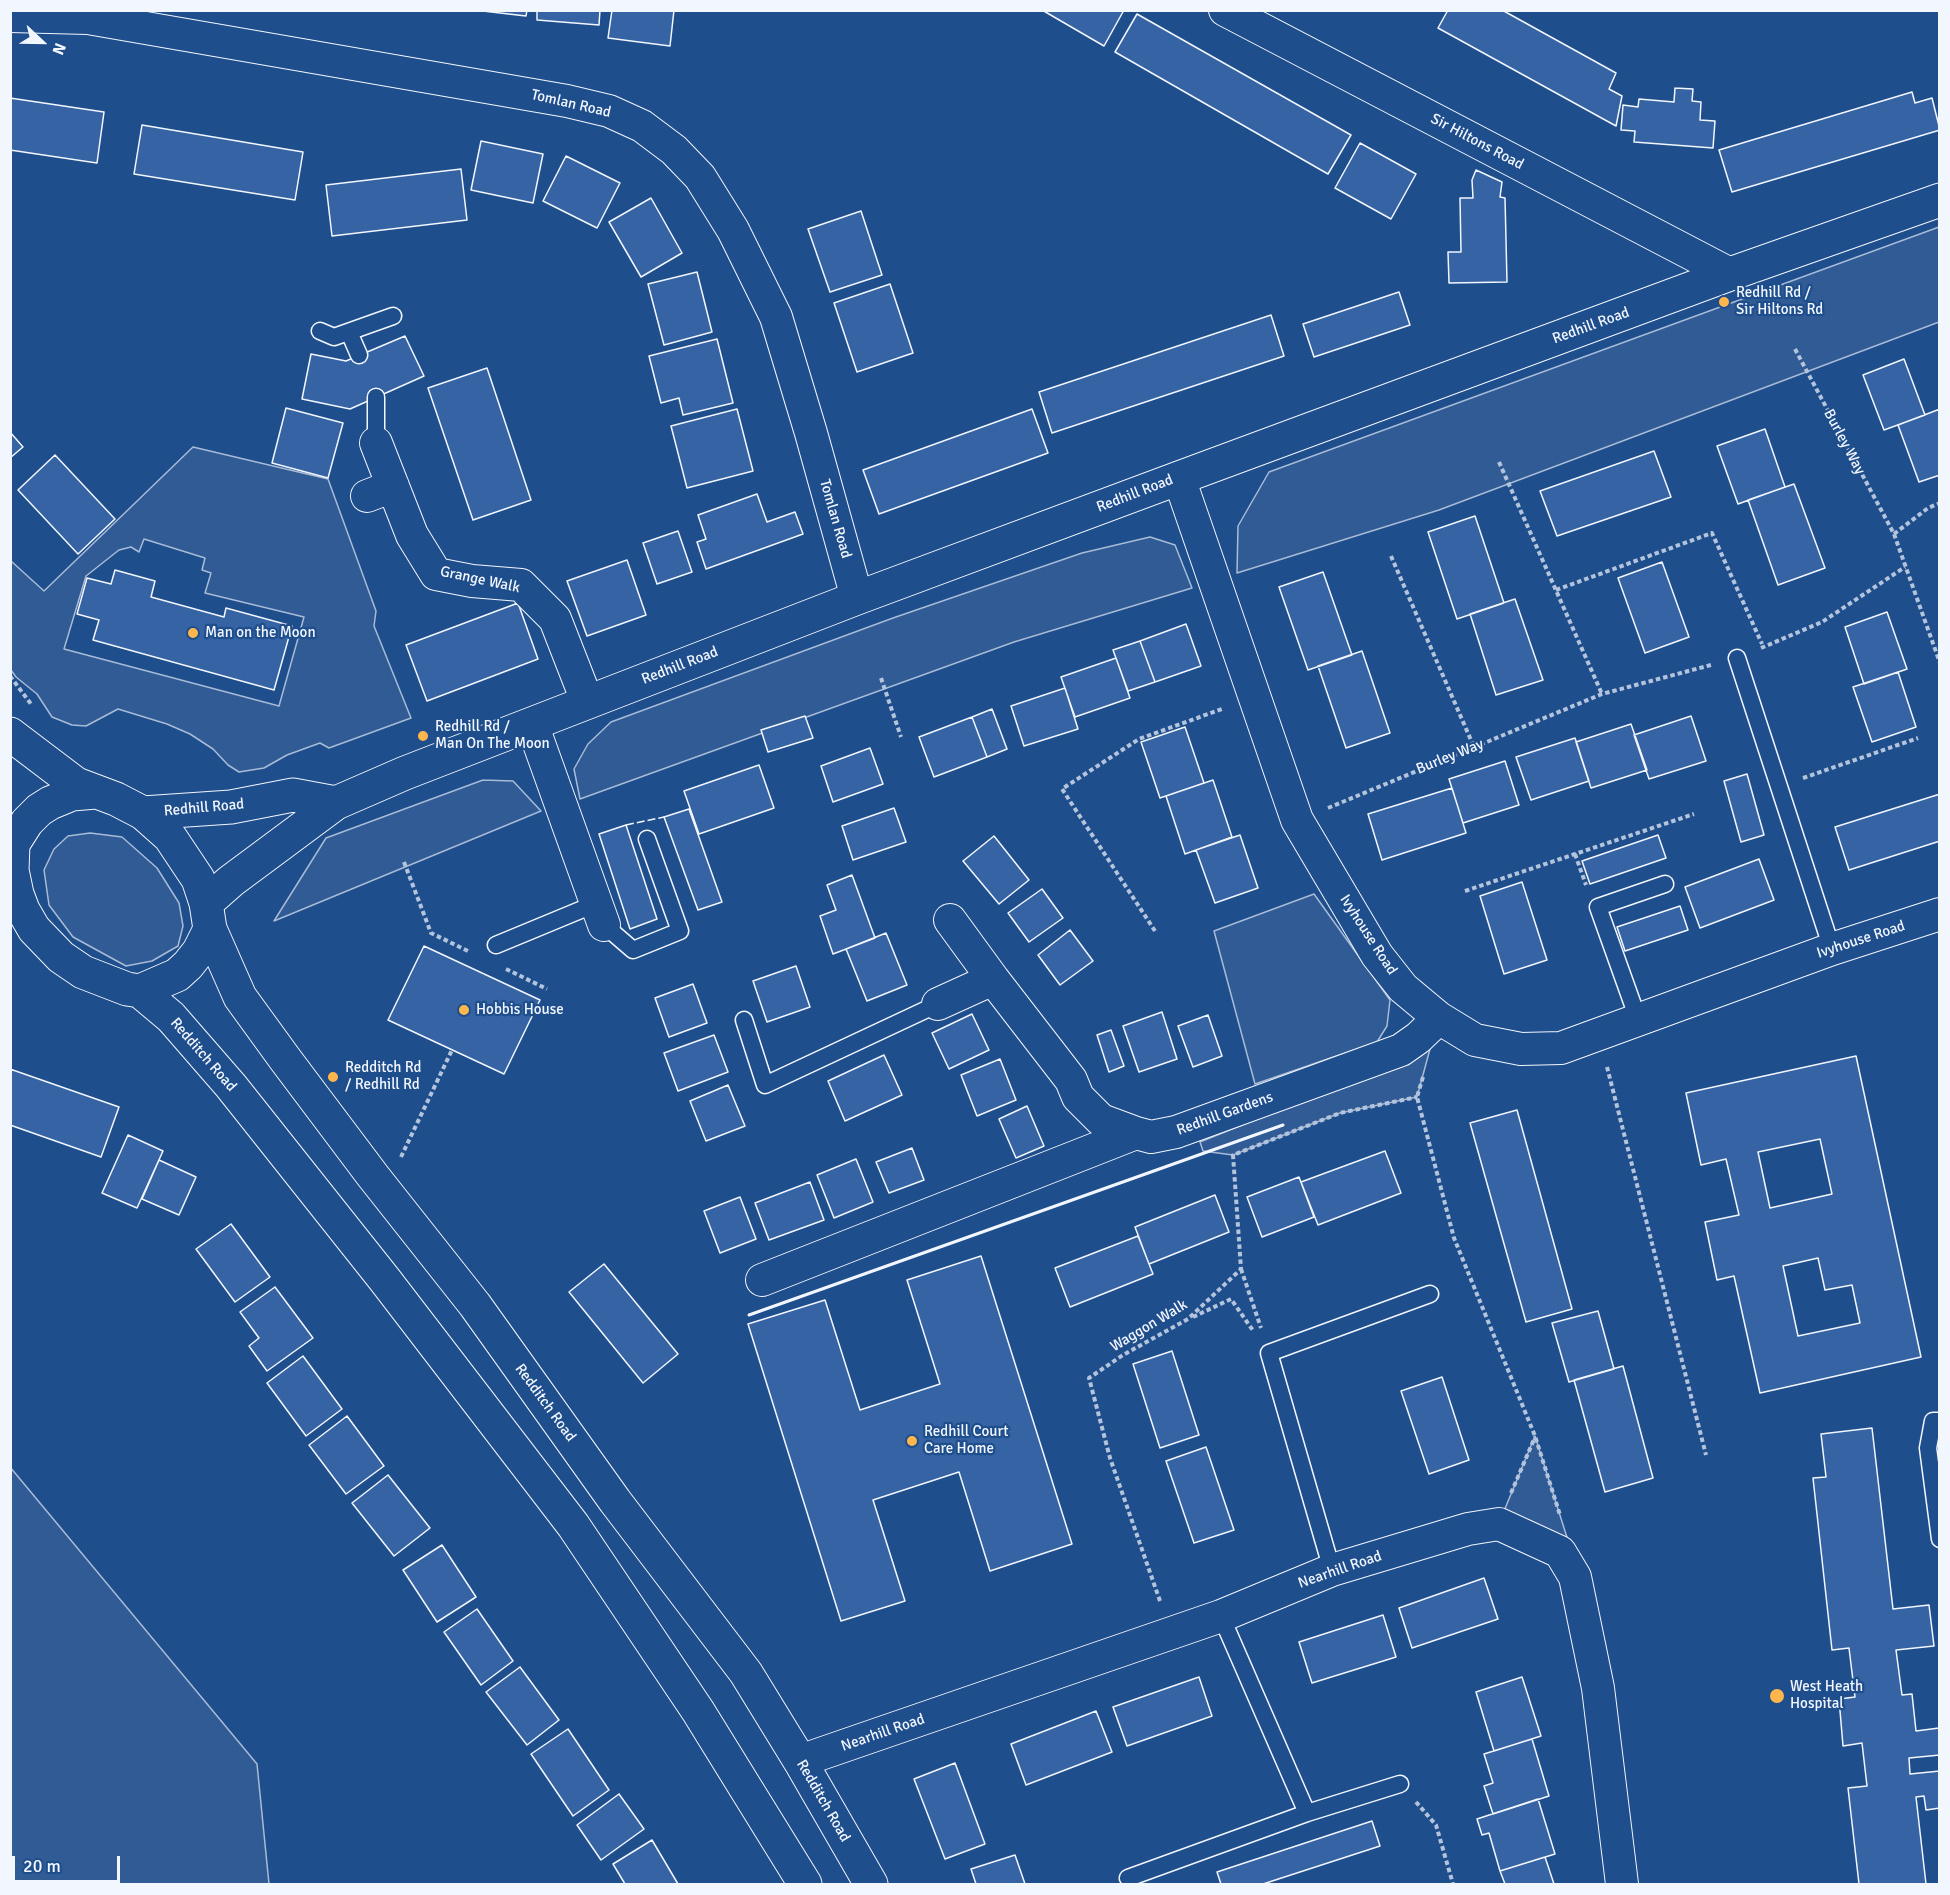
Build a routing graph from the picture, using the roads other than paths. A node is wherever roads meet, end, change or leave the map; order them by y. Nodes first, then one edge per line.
1 (1225, 10) edge
2 (88, 14) edge
3 (10, 16) edge
4 (1940, 200) edge
5 (1730, 274) junction
6 (393, 316) dead end
7 (320, 331) dead end
8 (349, 332) junction
9 (359, 355) dead end
10 (376, 397) dead end
11 (376, 444) joint
12 (1179, 478) junction
13 (857, 598) junction
14 (1737, 658) road end
15 (587, 701) junction
16 (532, 724) junction
17 (10, 734) edge
18 (96, 792) junction
19 (336, 803) junction
20 (143, 813) junction
21 (647, 839) dead end
22 (12, 842) edge
23 (1665, 884) dead end
24 (17, 911) edge
25 (1940, 914) edge
26 (599, 915) junction
27 (208, 916) junction
28 (950, 920) dead end
29 (496, 945) dead end
30 (1832, 949) junction
31 (993, 979) junction
32 (140, 991) junction
33 (938, 1004) joint
34 (1439, 1018) junction
35 (1638, 1019) junction
36 (744, 1020) dead end
37 (1136, 1133) junction
38 (762, 1280) dead end
39 (1430, 1294) dead end
40 (1940, 1421) edge
41 (1940, 1539) edge
42 (1332, 1570) junction
43 (1221, 1616) junction
44 (801, 1761) junction
45 (1400, 1784) road end
46 (1307, 1813) junction
47 (1128, 1878) dead end
48 (805, 1884) edge
49 (871, 1884) edge
50 (1622, 1884) edge

1 - 5 street, Sir Hiltons Road
2 - 3 street, Tomlan Road
2 - 13 street, Tomlan Road
4 - 5 main road, Redhill Road
5 - 12 main road, Redhill Road
6 - 8 lane
7 - 8 lane
8 - 9 lane
10 - 11 lane
11 - 15 street, Grange Walk
12 - 13 main road, Redhill Road
12 - 34 street, Ivyhouse Road
13 - 15 main road, Redhill Road
14 - 30 lane
15 - 16 main road, Redhill Road
16 - 19 main road, Redhill Road
16 - 26 street
17 - 18 main road
18 - 20 main road
18 - 22 main road
19 - 20 main road, Redhill Road
19 - 27 main road, Redhill Road
20 - 27 main road
21 - 26 lane
22 - 24 main road
23 - 35 lane
24 - 32 main road
25 - 30 street, Ivyhouse Road
26 - 29 lane
27 - 32 main road
27 - 44 main road, Redditch Road
28 - 31 street, Redhill Gardens
30 - 35 street, Ivyhouse Road
31 - 33 street
31 - 37 street, Redhill Gardens
32 - 48 main road, Redditch Road
33 - 36 lane
34 - 35 street, Ivyhouse Road
34 - 37 street, Redhill Gardens
37 - 38 street
39 - 42 lane
40 - 41 lane
42 - 43 street, Nearhill Road
42 - 50 street, Nearhill Road
43 - 44 street, Nearhill Road
43 - 46 lane
44 - 49 main road, Redditch Road
45 - 46 lane
46 - 47 lane

